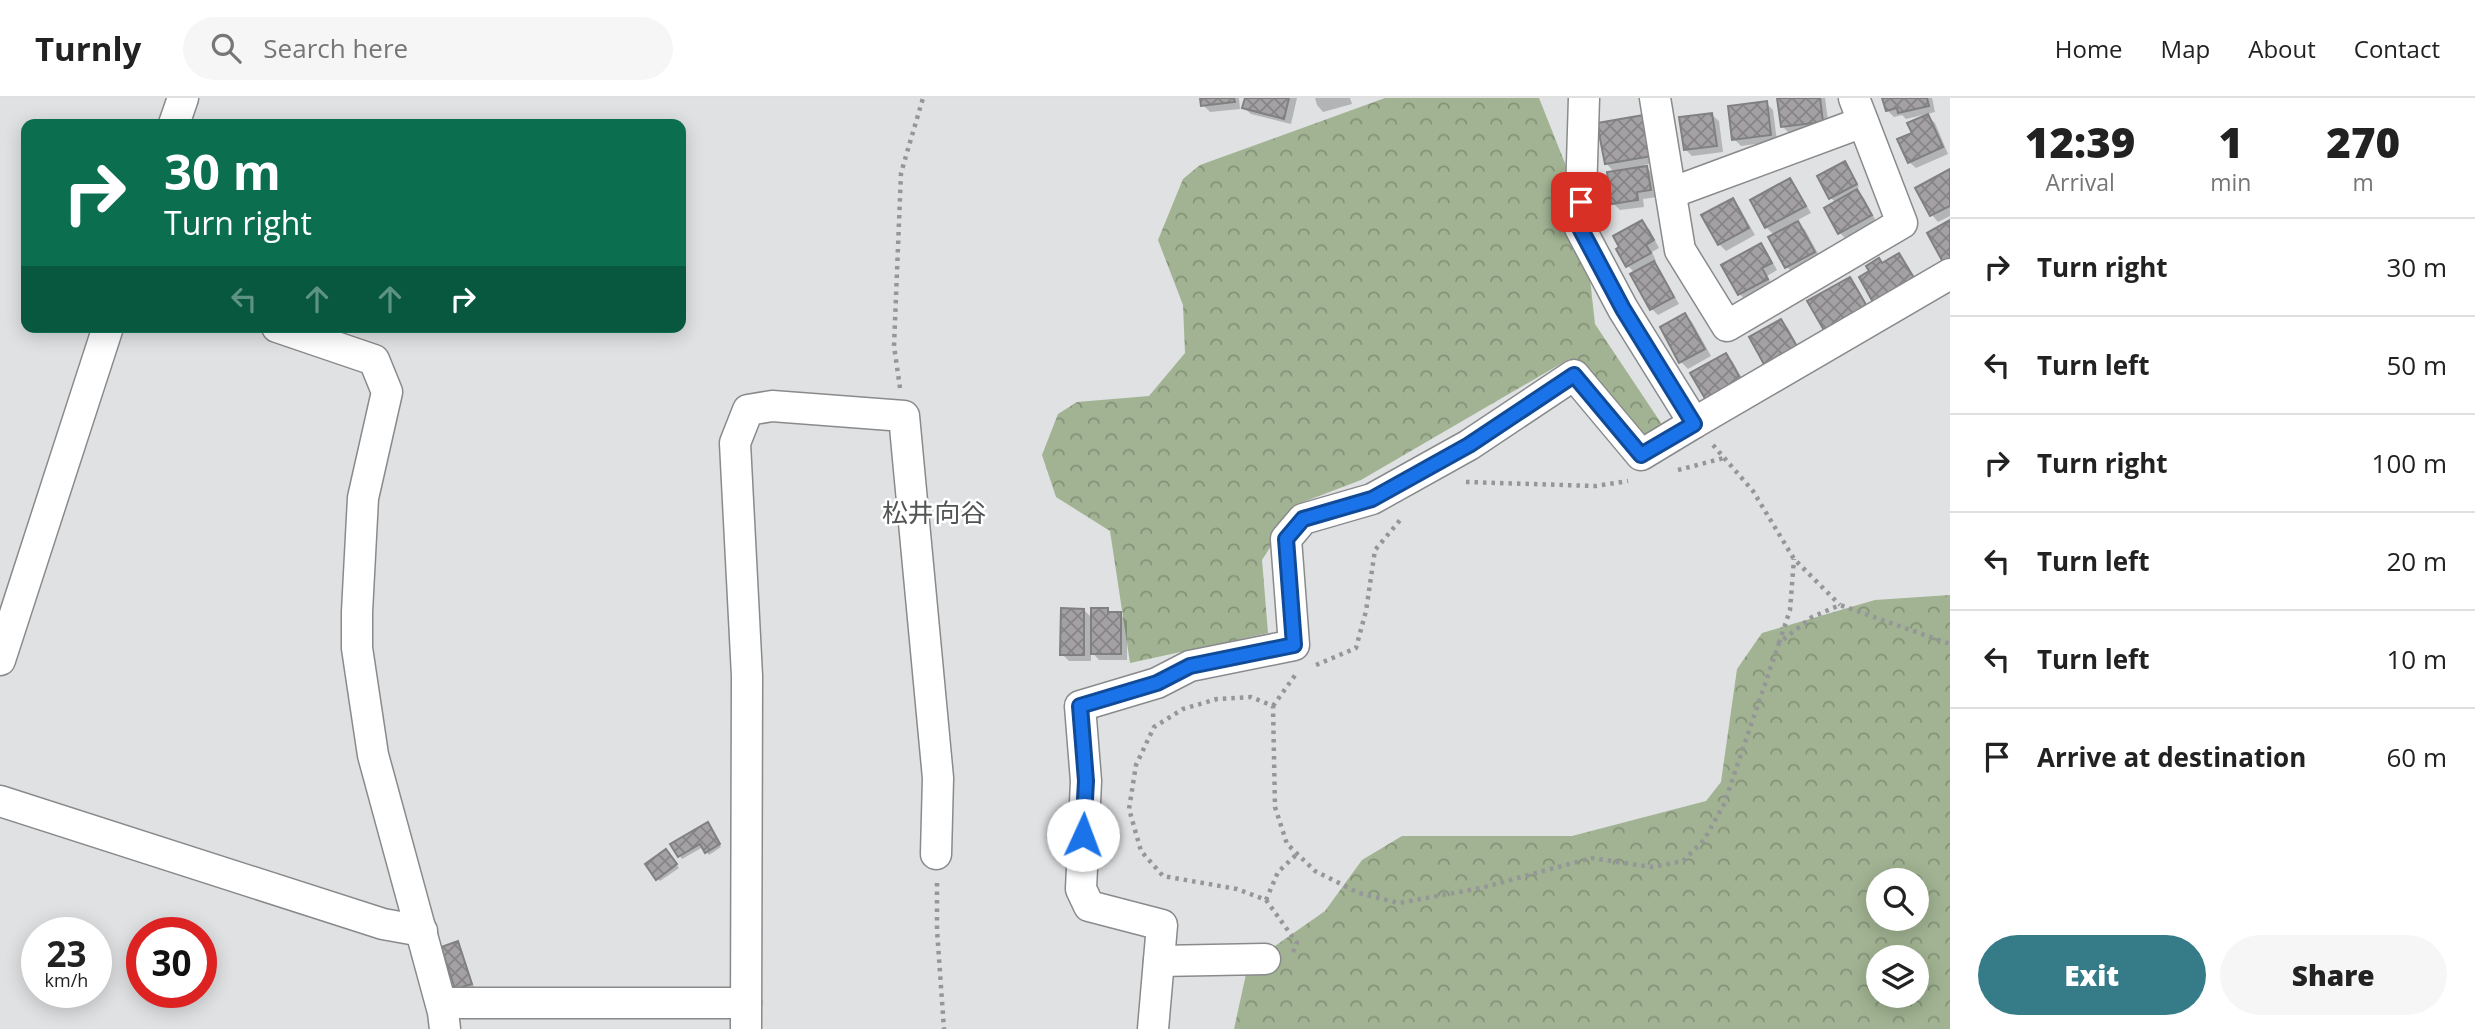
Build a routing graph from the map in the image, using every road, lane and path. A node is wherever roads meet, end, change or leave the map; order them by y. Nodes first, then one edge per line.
1 (183, 98) edge
2 (923, 98) edge
3 (1584, 98) edge
4 (1655, 98) edge
5 (1858, 110) edge
6 (176, 119) edge
7 (1671, 194) junction
8 (1950, 274) edge
9 (106, 333) edge
10 (295, 333) edge
11 (904, 416) junction
12 (1694, 424) junction
13 (1724, 458) junction
14 (1674, 471) dead end
15 (1635, 480) dead end
16 (1459, 482) dead end
17 (1405, 514) dead end
18 (1794, 559) junction
19 (1840, 605) junction
20 (1779, 643) junction
21 (1950, 644) edge
22 (0, 660) edge
23 (1273, 706) junction
24 (0, 801) edge
25 (936, 854) joint
26 (1297, 854) junction
27 (1266, 900) junction
28 (422, 932) junction
29 (1265, 960) joint
30 (1159, 961) junction
31 (443, 1016) edge
32 (746, 1016) edge
33 (944, 1029) edge
34 (1153, 1029) edge

1 - 6 street
2 - 11 path
3 - 12 street
4 - 7 street
5 - 7 street
5 - 7 street
8 - 12 street
9 - 22 street
10 - 28 street
11 - 25 street
11 - 32 street
12 - 13 path
12 - 30 street
13 - 14 path
13 - 18 path
15 - 16 path
17 - 23 path
18 - 19 path
18 - 20 path
19 - 20 path
19 - 21 path
20 - 26 path
23 - 26 path
23 - 27 path
24 - 28 street
25 - 33 path
26 - 27 path
27 - 29 path
28 - 31 street
29 - 30 street
30 - 34 street
31 - 32 street

